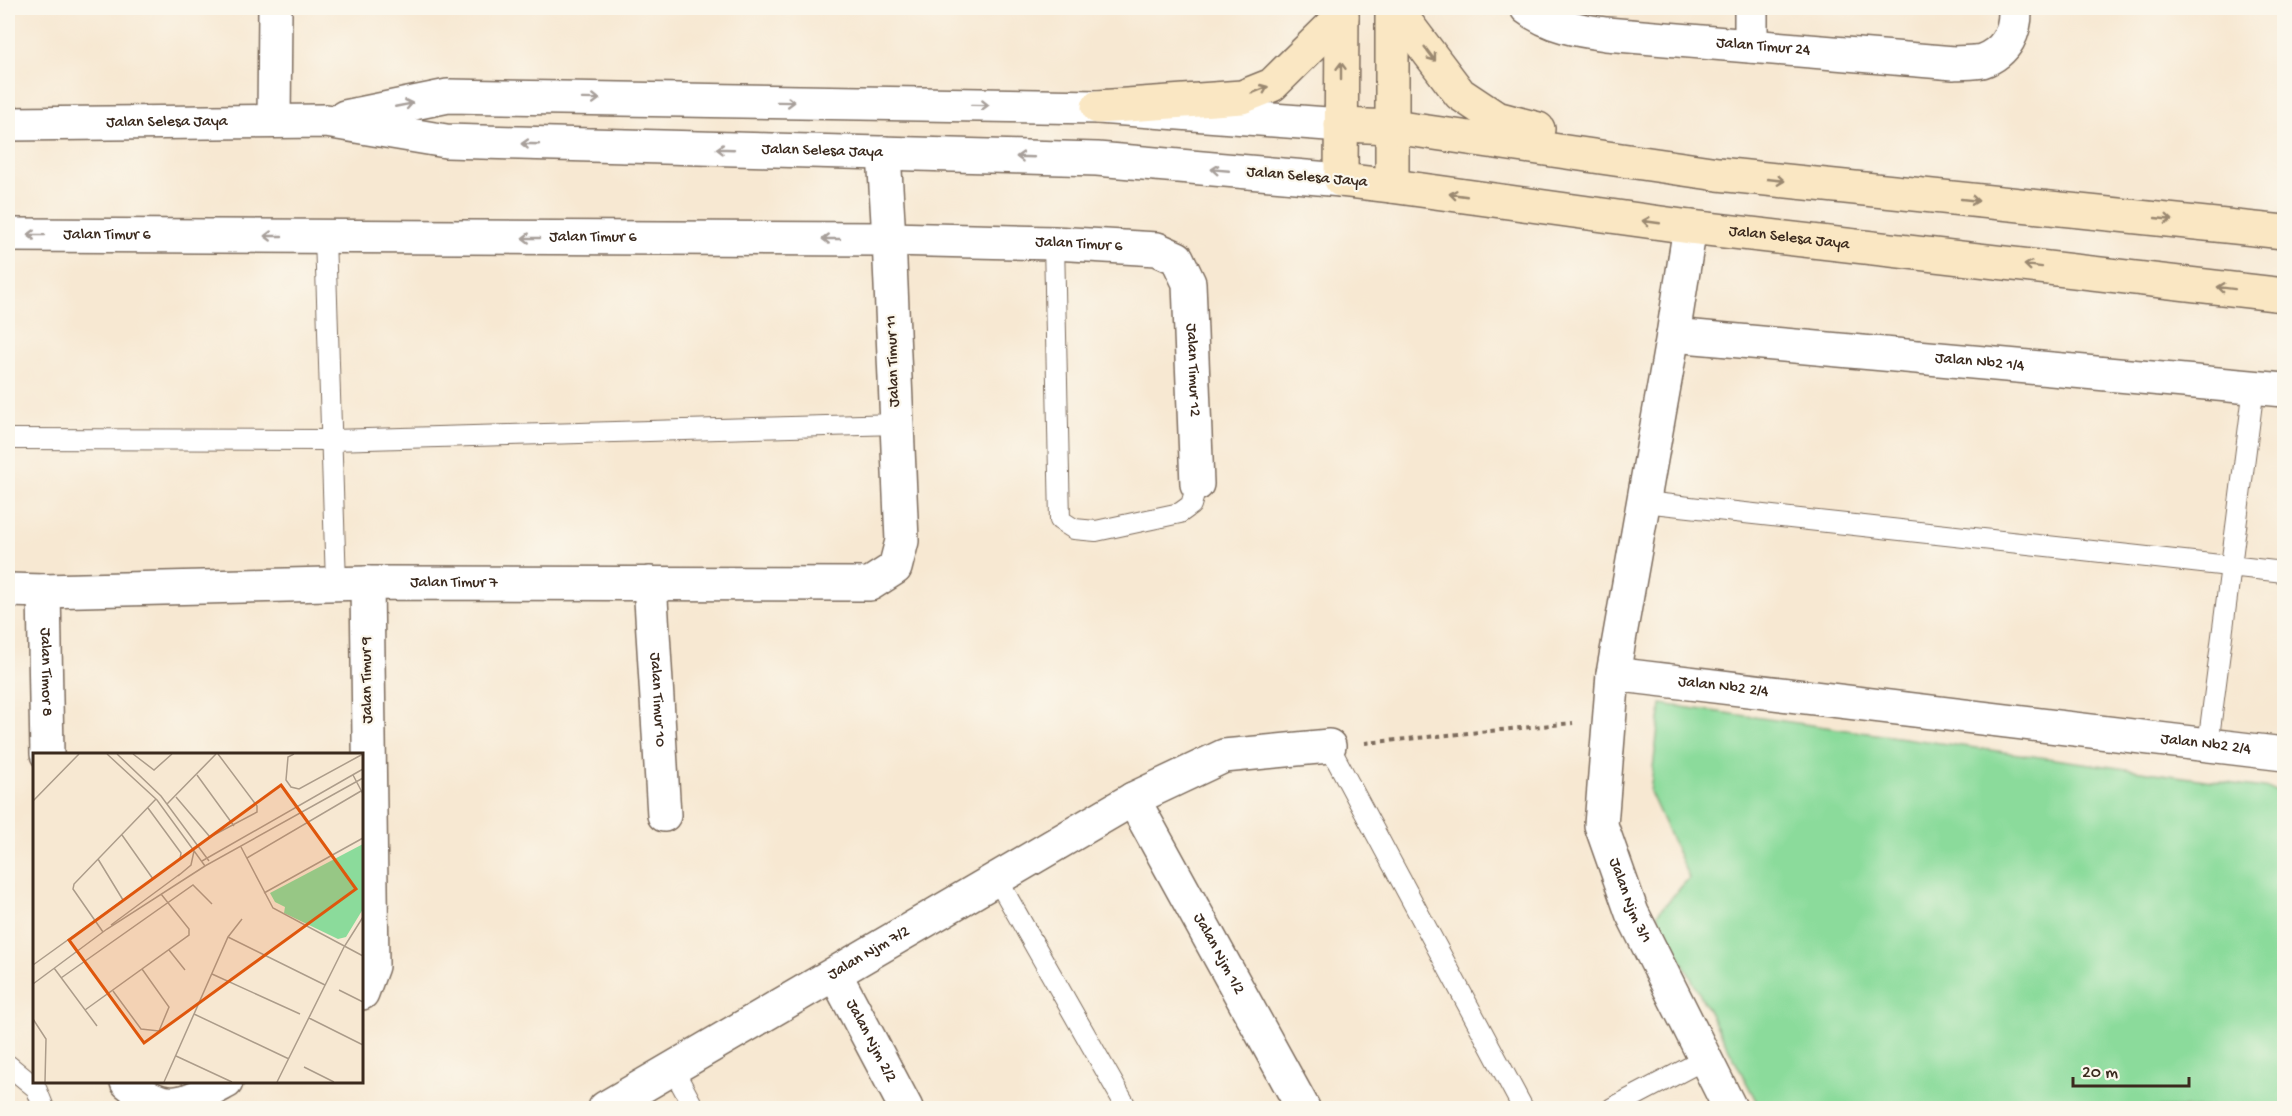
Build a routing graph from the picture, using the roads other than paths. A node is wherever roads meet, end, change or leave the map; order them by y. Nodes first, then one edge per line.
1 (275, 8) edge
2 (1393, 8) edge
3 (1527, 8) edge
4 (1751, 8) edge
5 (2015, 8) edge
6 (1342, 12) edge
7 (1751, 46) junction
8 (1098, 107) junction
9 (274, 121) junction
10 (326, 121) junction
11 (8, 124) edge
12 (1341, 125) junction
13 (1393, 127) junction
14 (884, 153) junction
15 (1718, 174) junction
16 (1341, 180) junction
17 (1392, 186) junction
18 (1690, 227) junction
19 (2284, 232) edge
20 (8, 235) edge
21 (325, 237) junction
22 (890, 240) junction
23 (1054, 243) junction
24 (1176, 258) joint
25 (2284, 295) edge
26 (1673, 335) junction
27 (2269, 388) edge
28 (897, 424) junction
29 (8, 439) edge
30 (332, 440) junction
31 (1197, 484) joint
32 (1644, 502) junction
33 (2230, 566) junction
34 (895, 568) joint
35 (2284, 572) edge
36 (650, 583) junction
37 (352, 584) junction
38 (8, 590) edge
39 (44, 591) junction
40 (1613, 674) junction
41 (2208, 745) junction
42 (1329, 746) joint
43 (47, 753) edge
44 (361, 753) edge
45 (2284, 754) edge
46 (363, 794) edge
47 (1133, 799) junction
48 (664, 815) dead end
49 (998, 879) junction
50 (835, 974) junction
51 (363, 989) edge
52 (1705, 1059) junction
53 (8, 1065) edge
54 (673, 1068) junction
55 (128, 1083) edge
56 (224, 1083) edge
57 (45, 1108) edge
58 (605, 1108) edge
59 (694, 1108) edge
60 (906, 1108) edge
61 (1127, 1108) edge
62 (1303, 1108) edge
63 (1523, 1108) edge
64 (1612, 1108) edge
65 (1730, 1108) edge

1 - 9 street
2 - 13 main road
2 -> 15 main road
3 - 7 street, Jalan Timur 24
4 - 7 street
5 - 7 street, Jalan Timur 24
8 -> 6 main road
12 -> 6 main road
10 -> 8 street, Jalan Selesa Jaya
8 - 12 street, Jalan Selesa Jaya
9 - 10 street, Jalan Selesa Jaya
9 - 11 street, Jalan Selesa Jaya
14 -> 10 street, Jalan Selesa Jaya
12 - 13 main road, Jalan Selesa Jaya
12 - 16 main road
13 - 15 main road, Jalan Selesa Jaya
13 - 17 main road
16 -> 14 street, Jalan Selesa Jaya
14 - 22 street, Jalan Timur 11
15 -> 19 main road, Jalan Selesa Jaya
16 - 17 main road, Jalan Selesa Jaya
18 -> 17 main road, Jalan Selesa Jaya
25 -> 18 main road, Jalan Selesa Jaya
18 - 26 street
21 -> 20 street, Jalan Timur 6
22 -> 21 street, Jalan Timur 6
21 - 30 lane
22 - 23 street, Jalan Timur 6
22 - 28 street, Jalan Timur 11
23 - 24 street, Jalan Timur 6
23 - 31 lane
24 - 31 street, Jalan Timur 12
26 - 27 street, Jalan Nb2 1/4
26 - 32 street
27 - 33 lane
28 - 30 lane
28 - 34 street, Jalan Timur 11
29 - 30 lane
30 - 37 lane
32 - 33 lane
32 - 40 street
33 - 35 lane
33 - 41 lane
34 - 36 street, Jalan Timur 7
36 - 37 street, Jalan Timur 7
36 - 48 street, Jalan Timur 10
37 - 39 street, Jalan Timur 7
37 - 44 street, Jalan Timur 9
38 - 39 street, Jalan Timur 7
39 - 43 street, Jalan Timor 8
40 - 41 street, Jalan Nb2 2/4
40 - 52 street, Jalan Njm 3/1
41 - 45 street, Jalan Nb2 2/4
42 - 47 street, Jalan Njm 7/2
42 - 63 lane
46 - 51 street, Jalan Timur 9
47 - 49 street, Jalan Njm 7/2
47 - 62 street, Jalan Njm 1/2
49 - 50 street, Jalan Njm 7/2
49 - 61 lane
50 - 54 street, Jalan Njm 7/2
50 - 60 street, Jalan Njm 2/2
52 - 64 lane
52 - 65 street, Jalan Njm 3/1
53 - 57 lane
54 - 58 street, Jalan Njm 7/2
54 - 59 lane
55 - 56 street

